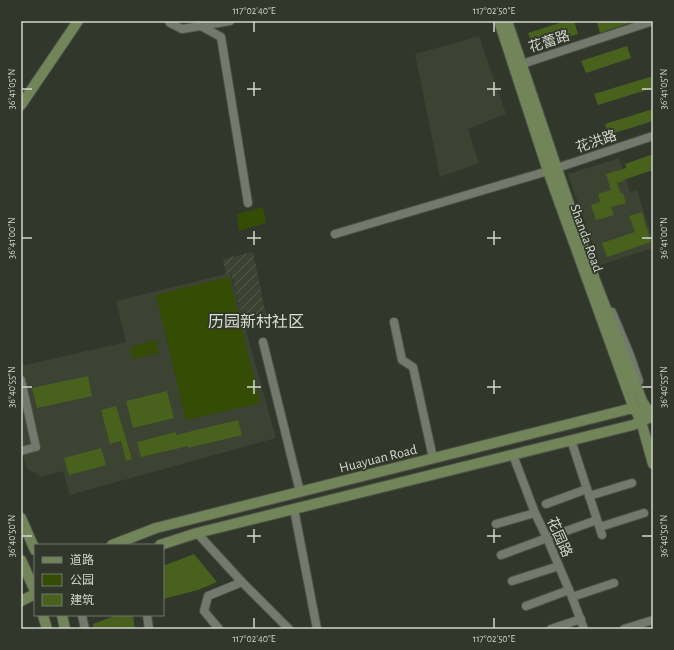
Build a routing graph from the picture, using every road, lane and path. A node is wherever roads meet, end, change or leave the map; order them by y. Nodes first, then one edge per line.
1 (78, 21) edge
2 (169, 21) edge
3 (230, 21) edge
4 (499, 21) edge
5 (507, 21) edge
6 (653, 21) edge
7 (201, 26) junction
8 (522, 64) junction
9 (21, 104) edge
10 (653, 136) edge
11 (552, 170) junction
12 (248, 203) dead end
13 (335, 234) dead end
14 (394, 322) dead end
15 (264, 342) dead end
16 (21, 380) edge
17 (650, 409) edge
18 (636, 410) junction
19 (641, 421) junction
20 (571, 440) junction
21 (21, 450) edge
22 (513, 454) junction
23 (433, 458) junction
24 (653, 464) edge
25 (632, 483) dead end
26 (300, 492) junction
27 (588, 492) junction
28 (546, 504) dead end
29 (294, 509) junction
30 (535, 513) junction
31 (644, 513) dead end
32 (21, 518) edge
33 (496, 524) dead end
34 (600, 527) junction
35 (197, 533) junction
36 (549, 537) junction
37 (115, 544) edge
38 (163, 544) edge
39 (34, 548) edge
40 (501, 555) dead end
41 (21, 560) edge
42 (559, 566) junction
43 (28, 577) edge
44 (512, 581) dead end
45 (242, 582) junction
46 (614, 583) dead end
47 (34, 591) edge
48 (571, 593) junction
49 (34, 594) edge
50 (21, 601) edge
51 (526, 606) dead end
52 (43, 616) edge
53 (62, 616) edge
54 (82, 616) edge
55 (147, 616) edge
56 (581, 619) junction
57 (653, 620) edge
58 (47, 629) edge
59 (65, 629) edge
60 (85, 629) edge
61 (149, 629) edge
62 (219, 629) edge
63 (289, 629) edge
64 (317, 629) edge
65 (551, 629) edge
66 (584, 629) edge
67 (624, 629) edge

1 - 9 main road
2 - 7 street
3 - 7 street
4 - 11 main road, Shanda Road
5 - 8 main road, Shanda Road
6 - 8 street, 花蕾路
7 - 12 street
8 - 11 main road, Shanda Road
10 - 11 street, 花洪路
11 - 13 street, 花洪路
11 - 17 main road, Shanda Road
11 - 18 main road, Shanda Road
14 - 23 street
15 - 26 street
16 - 21 street
17 - 18 main road, Huayuan Road
17 - 19 main road, Huayuan Road
18 - 19 main road, Shanda Road
18 - 23 main road, Huayuan Road
19 - 20 main road, Huayuan Road
19 - 24 main road, Shanda Road
20 - 22 main road, Huayuan Road
20 - 27 street
22 - 29 main road, Huayuan Road
22 - 30 street, 花园路
23 - 26 main road, Huayuan Road
25 - 27 street
26 - 37 main road, Huayuan Road
27 - 28 street
27 - 34 street
29 - 35 main road, Huayuan Road
29 - 64 street
30 - 33 street
30 - 36 street, 花园路
31 - 34 street
32 - 39 main road
34 - 36 street
35 - 38 main road, Huayuan Road
35 - 45 street
36 - 40 street
36 - 42 street, 花园路
41 - 43 main road
42 - 44 street
42 - 48 street, 花园路
43 - 47 main road
45 - 62 street
45 - 63 street
46 - 48 street
48 - 51 street
48 - 56 street, 花园路
49 - 50 main road
52 - 58 main road
53 - 59 main road
54 - 60 street
55 - 61 street
56 - 65 street
56 - 66 street, 花园路
57 - 67 street

